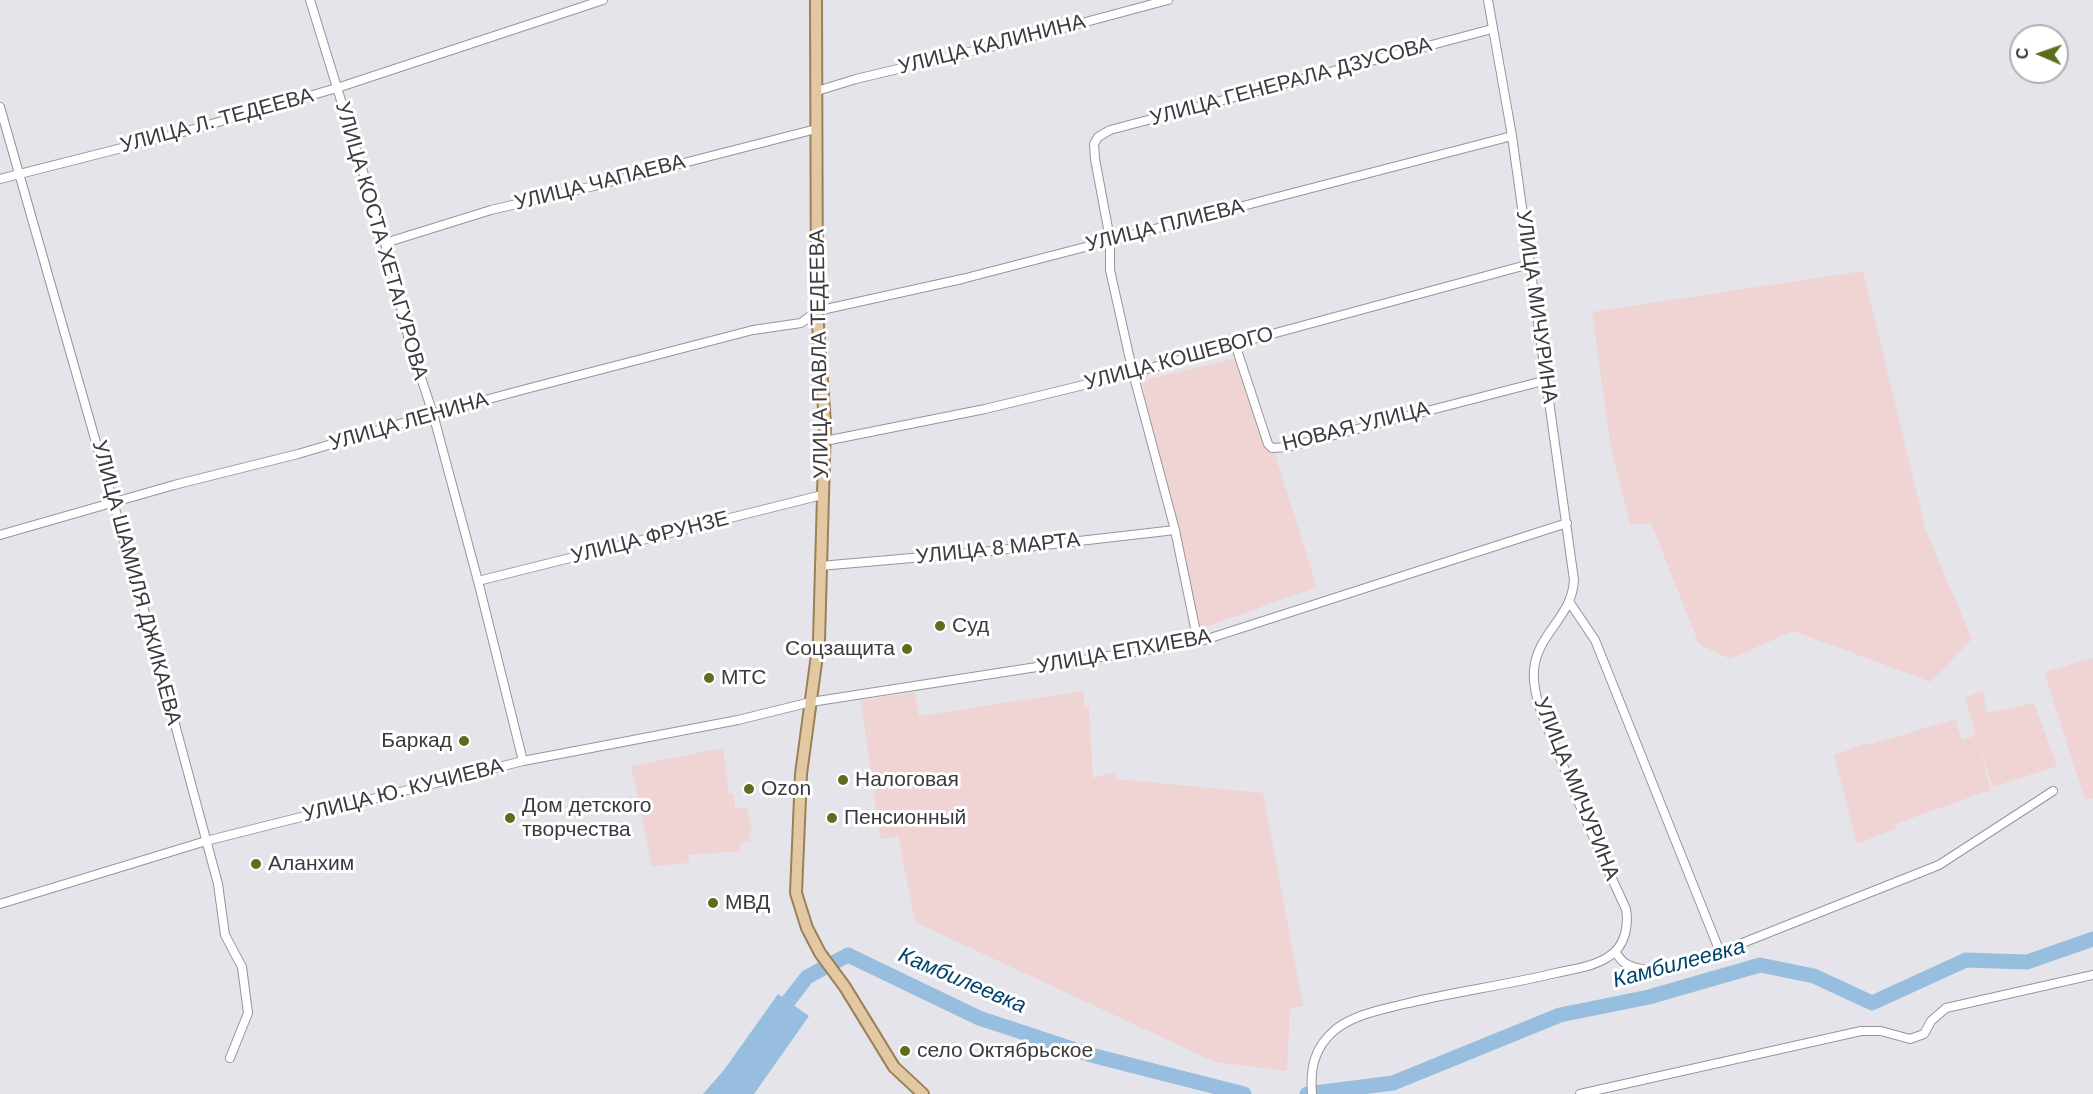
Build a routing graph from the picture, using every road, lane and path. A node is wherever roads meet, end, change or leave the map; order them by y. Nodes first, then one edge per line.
1 (310, 0) edge
2 (603, 0) edge
3 (816, 0) edge
4 (1168, 0) edge
5 (1488, 0) edge
6 (1492, 29) junction
7 (337, 88) junction
8 (817, 91) junction
9 (0, 107) edge
10 (816, 129) junction
11 (1512, 136) junction
12 (19, 173) junction
13 (0, 178) edge
14 (1110, 239) junction
15 (385, 243) junction
16 (1530, 264) junction
17 (817, 311) junction
18 (1235, 344) junction
19 (1133, 373) junction
20 (1547, 380) junction
21 (433, 414) junction
22 (825, 441) junction
23 (822, 495) junction
24 (114, 502) junction
25 (1567, 523) junction
26 (1174, 530) junction
27 (0, 536) edge
28 (820, 566) junction
29 (478, 581) junction
30 (1570, 603) junction
31 (1198, 642) junction
32 (811, 702) junction
33 (523, 761) junction
34 (2053, 791) dead end
35 (206, 841) junction
36 (0, 904) edge
37 (1615, 952) junction
38 (1720, 952) junction
39 (2093, 975) edge
40 (230, 1058) dead end
41 (923, 1094) edge
42 (1312, 1094) edge
43 (1580, 1094) edge

1 - 7 street, УЛИЦА КОСТА ХЕТАГУРОВА
2 - 7 street, УЛИЦА Л. ТЕДЕЕВА
3 - 8 main road, УЛИЦА ПАВЛА ТЕДЕЕВА
4 - 8 street, УЛИЦА КАЛИНИНА
5 - 6 street, УЛИЦА МИЧУРИНА
6 - 11 street, УЛИЦА МИЧУРИНА
6 - 14 street, УЛИЦА ГЕНЕРАЛА ДЗУСОВА
7 - 12 street, УЛИЦА Л. ТЕДЕЕВА
7 - 15 street, УЛИЦА КОСТА ХЕТАГУРОВА
8 - 10 main road, УЛИЦА ПАВЛА ТЕДЕЕВА
9 - 12 street, УЛИЦА ШАМИЛЯ ДЖИКАЕВА
10 - 15 street, УЛИЦА ЧАПАЕВА
10 - 17 main road, УЛИЦА ПАВЛА ТЕДЕЕВА
11 - 14 street, УЛИЦА ПЛИЕВА
11 - 16 street, УЛИЦА МИЧУРИНА
12 - 13 street, УЛИЦА Л. ТЕДЕЕВА
12 - 24 street, УЛИЦА ШАМИЛЯ ДЖИКАЕВА
14 - 17 street, УЛИЦА ПЛИЕВА
14 - 19 street
15 - 21 street, УЛИЦА КОСТА ХЕТАГУРОВА
16 - 18 street, УЛИЦА КОШЕВОГО
16 - 20 street, УЛИЦА МИЧУРИНА
17 - 21 street, УЛИЦА ЛЕНИНА
17 - 22 main road, УЛИЦА ПАВЛА ТЕДЕЕВА
18 - 19 street, УЛИЦА КОШЕВОГО
18 - 20 street, НОВАЯ УЛИЦА
19 - 22 street, УЛИЦА КОШЕВОГО
19 - 26 street
20 - 25 street, УЛИЦА МИЧУРИНА
21 - 24 street, УЛИЦА ЛЕНИНА
21 - 29 street, УЛИЦА КОСТА ХЕТАГУРОВА
22 - 23 main road, УЛИЦА ПАВЛА ТЕДЕЕВА
23 - 28 main road, УЛИЦА ПАВЛА ТЕДЕЕВА
23 - 29 street, УЛИЦА ФРУНЗЕ
24 - 27 street, УЛИЦА ЛЕНИНА
24 - 35 street, УЛИЦА ШАМИЛЯ ДЖИКАЕВА
25 - 30 street, УЛИЦА МИЧУРИНА
25 - 31 street, УЛИЦА ЕПХИЕВА
26 - 28 street, УЛИЦА 8 МАРТА
26 - 31 street
28 - 32 main road, УЛИЦА ПАВЛА ТЕДЕЕВА
29 - 33 street, УЛИЦА КОСТА ХЕТАГУРОВА
30 - 37 street, УЛИЦА МИЧУРИНА
30 - 38 street
31 - 32 street, УЛИЦА ЕПХИЕВА
32 - 33 street, УЛИЦА Ю. КУЧИЕВА
32 - 41 main road, УЛИЦА ПАВЛА ТЕДЕЕВА
33 - 35 street, УЛИЦА Ю. КУЧИЕВА
34 - 38 street
35 - 36 street, УЛИЦА Ю. КУЧИЕВА
35 - 40 street, УЛИЦА ШАМИЛЯ ДЖИКАЕВА
37 - 38 street
37 - 42 street
39 - 43 street

